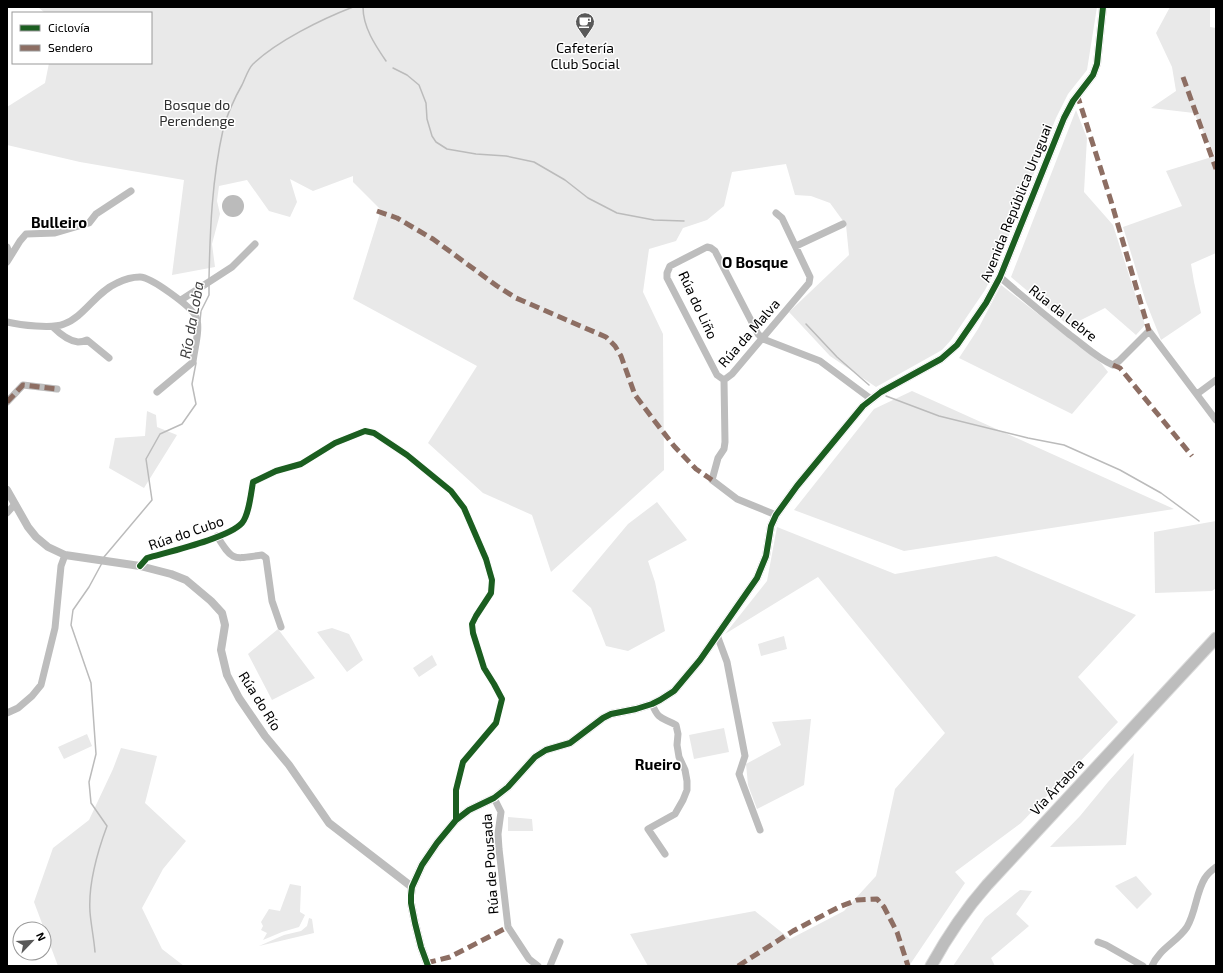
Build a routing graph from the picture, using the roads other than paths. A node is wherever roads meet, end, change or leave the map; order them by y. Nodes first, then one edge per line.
1 (1103, 7) edge
2 (131, 191) dead end
3 (776, 213) dead end
4 (843, 224) dead end
5 (255, 244) dead end
6 (796, 246) junction
7 (7, 247) edge
8 (10, 255) junction
9 (7, 262) edge
10 (1000, 277) junction
11 (181, 300) junction
12 (7, 322) edge
13 (53, 327) junction
14 (763, 339) junction
15 (109, 358) dead end
16 (724, 380) junction
17 (1216, 380) edge
18 (57, 389) dead end
19 (157, 392) dead end
20 (1197, 394) junction
21 (871, 399) junction
22 (7, 402) edge
23 (1216, 420) edge
24 (7, 490) edge
25 (15, 504) junction
26 (7, 513) edge
27 (776, 515) junction
28 (217, 536) junction
29 (65, 555) junction
30 (140, 566) junction
31 (281, 627) dead end
32 (717, 635) junction
33 (1216, 638) edge
34 (652, 704) junction
35 (7, 713) edge
36 (494, 798) junction
37 (456, 820) junction
38 (760, 830) dead end
39 (665, 854) dead end
40 (1216, 866) edge
41 (412, 886) junction
42 (560, 942) dead end
43 (1098, 942) dead end
44 (428, 966) edge
45 (538, 966) edge
46 (550, 966) edge
47 (931, 966) edge
48 (1143, 966) edge
49 (1152, 966) edge

1 - 10 street, Avenida República Uruguai
2 - 8 street
3 - 6 street, Rúa da Malva
4 - 6 street
5 - 11 street
6 - 14 street, Rúa da Malva
7 - 8 street
8 - 9 street
10 - 20 street, Rúa da Lebre
10 - 21 street, Avenida República Uruguai
11 - 13 street
11 - 19 street
12 - 13 street
13 - 15 street
14 - 16 street, Rúa da Malva
14 - 16 street, Rúa do Liño
14 - 21 street
16 - 27 street, Rúa da Malva
17 - 20 street
18 - 22 street
20 - 23 street
21 - 27 street, Avenida República Uruguai
24 - 25 street, Rúa do Río
25 - 26 street
25 - 29 street, Rúa do Río
27 - 32 street, Avenida República Uruguai
28 - 30 street, Rúa do Cubo
28 - 31 street, Rúa do Cubo
28 - 37 street, Rúa do Cubo
29 - 30 street, Rúa do Río
29 - 35 street
30 - 41 street, Rúa do Río
32 - 34 street, Avenida República Uruguai
32 - 38 street
33 - 47 highway, Vía Ártabra
34 - 36 street, Avenida República Uruguai
34 - 39 street
36 - 37 street, Avenida República Uruguai
36 - 45 street, Rúa de Pousada
37 - 41 street, Avenida República Uruguai
40 - 49 street
41 - 44 street, Avenida República Uruguai
42 - 46 street
43 - 48 street

